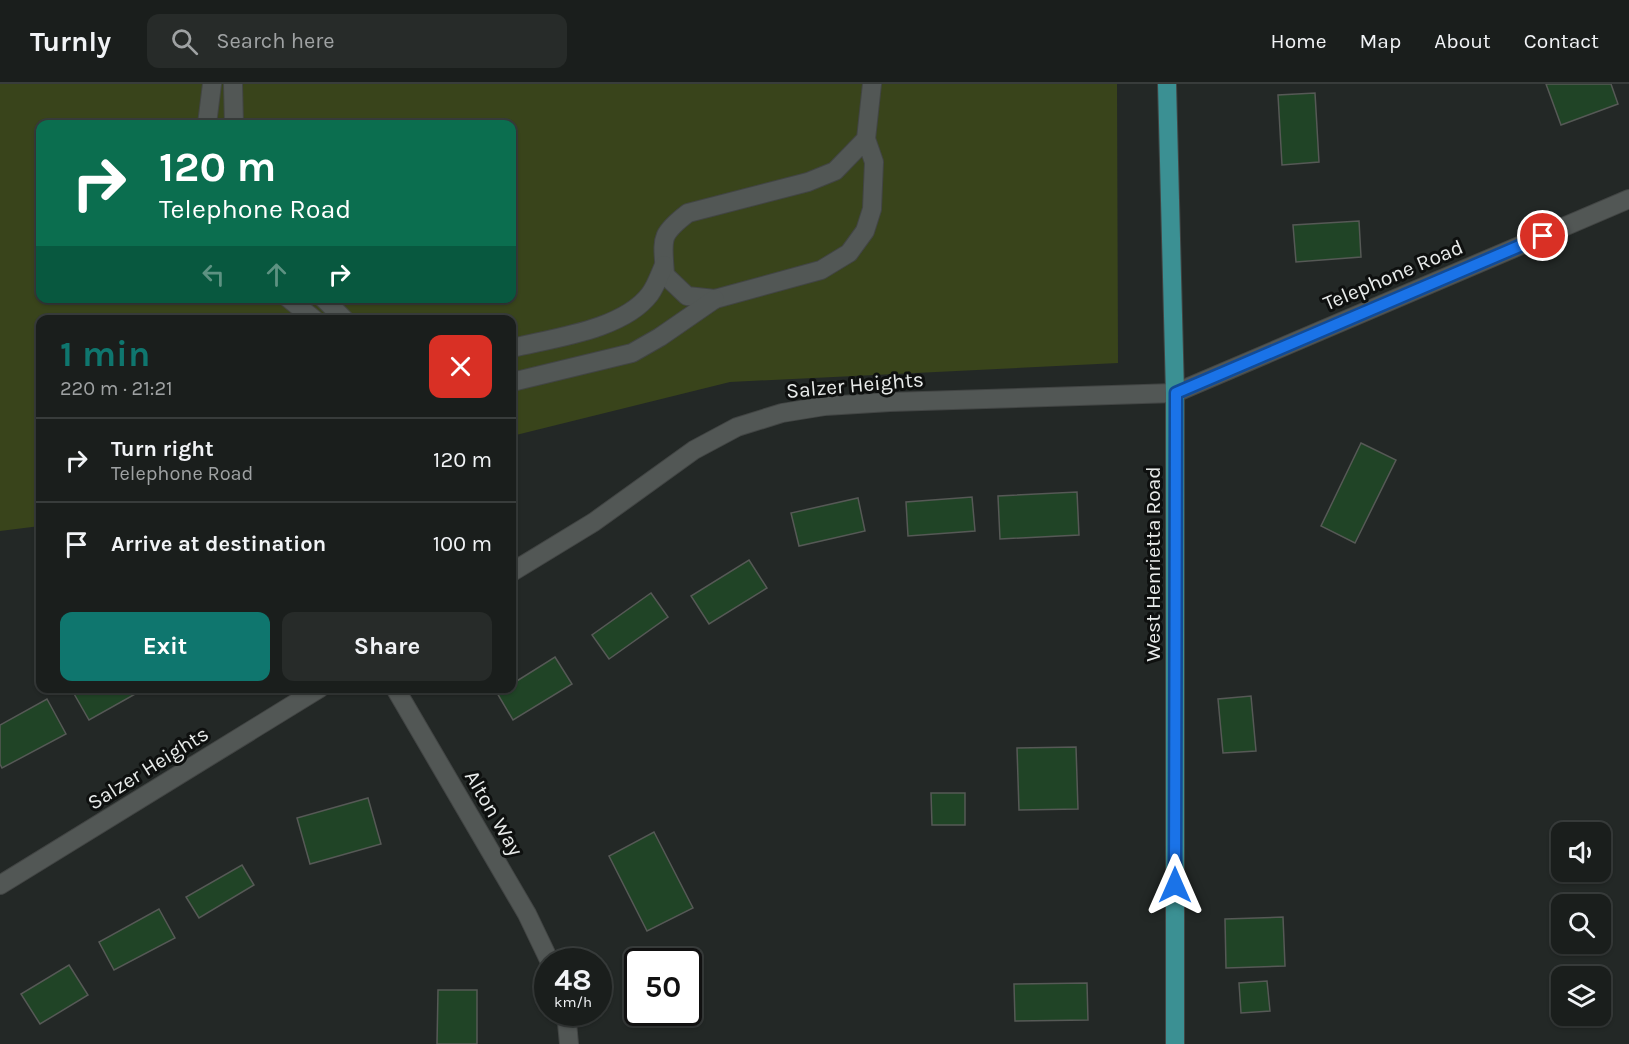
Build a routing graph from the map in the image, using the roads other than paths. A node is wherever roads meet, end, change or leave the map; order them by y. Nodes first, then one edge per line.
1 (212, 84) edge
2 (233, 84) edge
3 (872, 84) edge
4 (1167, 84) edge
5 (208, 120) edge
6 (234, 120) edge
7 (866, 139) junction
8 (1629, 199) edge
9 (664, 265) junction
10 (715, 299) junction
11 (294, 303) edge
12 (328, 303) edge
13 (309, 315) edge
14 (340, 315) edge
15 (516, 347) edge
16 (516, 381) edge
17 (1176, 393) junction
18 (516, 570) edge
19 (312, 693) edge
20 (398, 693) edge
21 (0, 885) edge
22 (545, 948) edge
23 (567, 1026) edge
24 (569, 1044) edge
25 (1175, 1044) edge

1 - 5 street
2 - 6 street
3 - 7 street
4 - 17 main road, West Henrietta Road
7 - 9 street
7 - 10 street
8 - 17 street, Telephone Road
9 - 10 street
9 - 15 street
10 - 16 street
11 - 13 street
12 - 14 street
17 - 18 street, Salzer Heights
17 - 25 main road, West Henrietta Road
19 - 21 street, Salzer Heights
20 - 22 street, Alton Way
23 - 24 street

